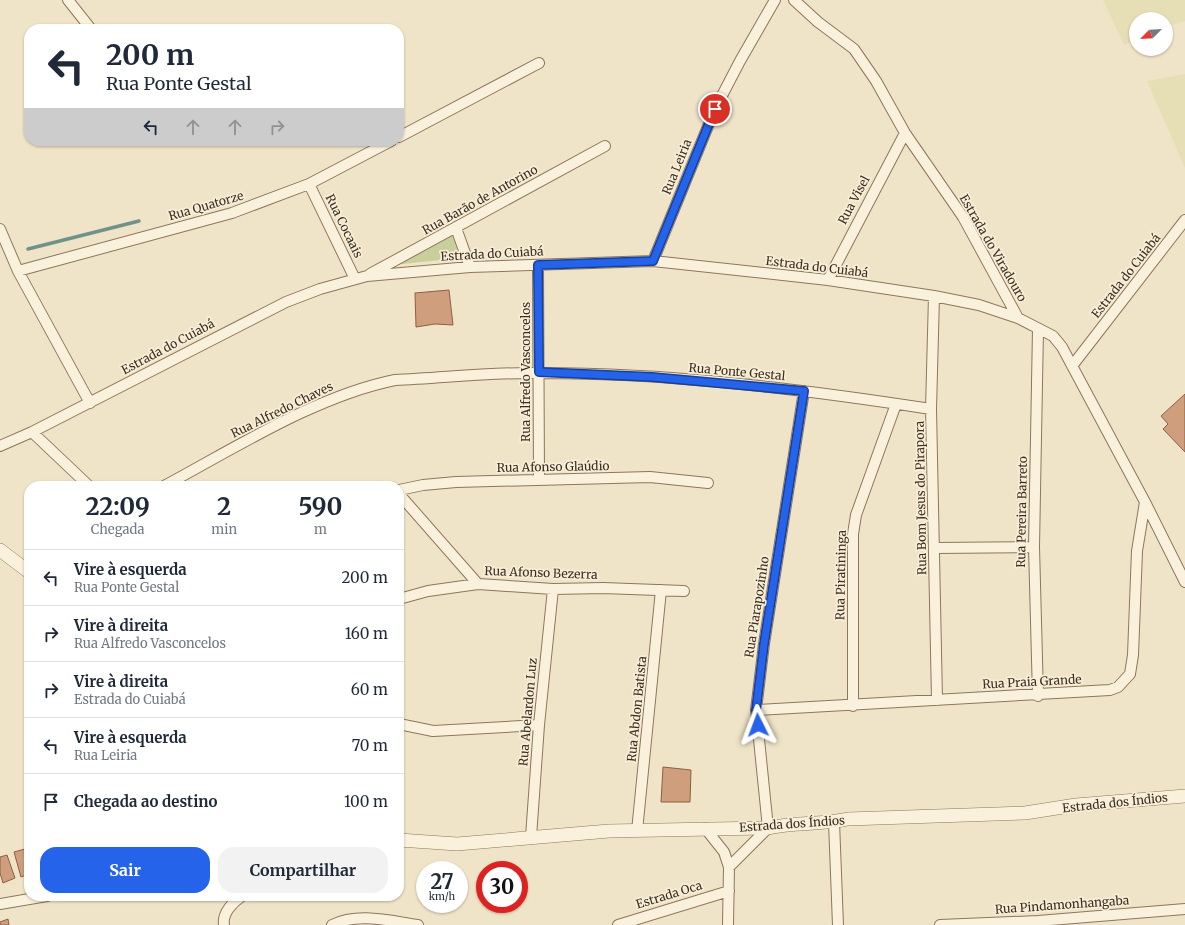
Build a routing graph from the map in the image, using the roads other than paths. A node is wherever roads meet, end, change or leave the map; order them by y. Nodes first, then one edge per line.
1 (68, 0) edge
2 (775, 0) edge
3 (794, 0) edge
4 (87, 24) edge
5 (539, 63) dead end
6 (905, 133) junction
7 (404, 134) edge
8 (381, 146) edge
9 (605, 146) dead end
10 (309, 184) junction
11 (1185, 220) edge
12 (456, 228) junction
13 (0, 229) edge
14 (653, 261) junction
15 (538, 265) junction
16 (470, 266) junction
17 (18, 271) junction
18 (367, 276) junction
19 (355, 279) junction
20 (828, 280) junction
21 (934, 296) junction
22 (1018, 318) junction
23 (1038, 329) junction
24 (1072, 366) junction
25 (539, 372) junction
26 (804, 391) junction
27 (90, 403) junction
28 (896, 404) junction
29 (931, 409) junction
30 (32, 432) junction
31 (0, 446) edge
32 (539, 480) junction
33 (84, 481) edge
34 (173, 481) edge
35 (708, 484) dead end
36 (404, 489) edge
37 (404, 500) edge
38 (1145, 502) junction
39 (1034, 547) junction
40 (935, 548) junction
41 (0, 550) edge
42 (24, 568) edge
43 (1185, 582) edge
44 (478, 584) junction
45 (553, 589) junction
46 (661, 590) junction
47 (684, 591) dead end
48 (404, 598) edge
49 (1038, 696) junction
50 (937, 700) junction
51 (853, 706) junction
52 (756, 710) junction
53 (404, 725) edge
54 (539, 725) junction
55 (1185, 796) edge
56 (834, 822) junction
57 (705, 828) junction
58 (768, 828) junction
59 (638, 831) junction
60 (531, 837) junction
61 (404, 840) edge
62 (728, 867) junction
63 (729, 891) junction
64 (24, 900) edge
65 (237, 901) edge
66 (0, 904) edge
67 (1185, 908) edge
68 (1038, 923) edge
69 (224, 925) edge
70 (332, 925) edge
71 (418, 925) edge
72 (618, 925) edge
73 (728, 925) edge
74 (838, 925) edge
75 (942, 925) edge

1 - 4 street
2 - 14 street, Rua Leiria
3 - 6 street, Estrada do Viradouro
5 - 7 street
6 - 20 street, Rua Visel
6 - 22 street, Estrada do Viradouro
8 - 10 street, Rua Quatorze
9 - 12 street, Rua Barão de Antorino
10 - 17 street, Rua Quatorze
10 - 19 street, Rua Cocaais
11 - 24 street, Estrada do Cuiabá
12 - 16 street
12 - 18 street, Rua Barão de Antorino
13 - 17 street
14 - 15 street, Estrada do Cuiabá
14 - 20 street, Estrada do Cuiabá
15 - 16 street, Estrada do Cuiabá
15 - 25 street, Rua Alfredo Vasconcelos
16 - 18 street, Estrada do Cuiabá
17 - 27 street
18 - 19 street, Estrada do Cuiabá
19 - 27 street, Estrada do Cuiabá
20 - 21 street, Estrada do Cuiabá
21 - 22 street, Estrada do Cuiabá
21 - 29 street, Rua Bom Jesus do Pirapora
22 - 23 street, Estrada do Viradouro
23 - 24 street, Estrada do Viradouro
23 - 39 street, Rua Pereira Barreto
24 - 38 street, Estrada do Viradouro
25 - 26 street, Rua Ponte Gestal
25 - 32 street, Rua Alfredo Vasconcelos
25 - 34 street, Rua Alfredo Chaves
26 - 28 street, Rua Ponte Gestal
26 - 52 street, Rua Piarapozinho
27 - 30 street, Estrada do Cuiabá
28 - 29 street, Rua Ponte Gestal
28 - 51 street, Rua Piratininga
29 - 40 street, Rua Bom Jesus do Pirapora
30 - 31 street, Estrada do Cuiabá
30 - 33 street
32 - 35 street, Rua Afonso Glaúdio
32 - 36 street, Rua Afonso Glaúdio
37 - 44 street
38 - 43 street, Estrada do Viradouro
38 - 49 street, Rua Praia Grande
39 - 40 street
39 - 49 street, Rua Pereira Barreto
40 - 50 street, Rua Bom Jesus do Pirapora
41 - 42 street
44 - 45 street, Rua Afonso Bezerra
44 - 48 street, Rua Afonso Bezerra
45 - 46 street, Rua Afonso Bezerra
45 - 54 street, Rua Abelardon Luz
46 - 47 street, Rua Afonso Bezerra
46 - 59 street, Rua Abdon Batista
49 - 50 street, Rua Praia Grande
50 - 51 street, Rua Praia Grande
51 - 52 street, Rua Praia Grande
52 - 58 street, Rua Piarapozinho
53 - 54 street
54 - 60 street, Rua Abelardon Luz
55 - 56 street, Estrada dos Índios
56 - 58 street, Estrada dos Índios
56 - 74 street
57 - 58 street, Estrada dos Índios
57 - 59 street, Estrada dos Índios
57 - 62 street
58 - 62 street
59 - 60 street, Estrada dos Índios
60 - 61 street, Estrada dos Índios
62 - 63 street
63 - 72 street, Estrada Oca
63 - 73 street
64 - 66 street
65 - 69 street
67 - 68 street, Rua Pindamonhangaba
68 - 75 street, Rua Pindamonhangaba
70 - 71 street

